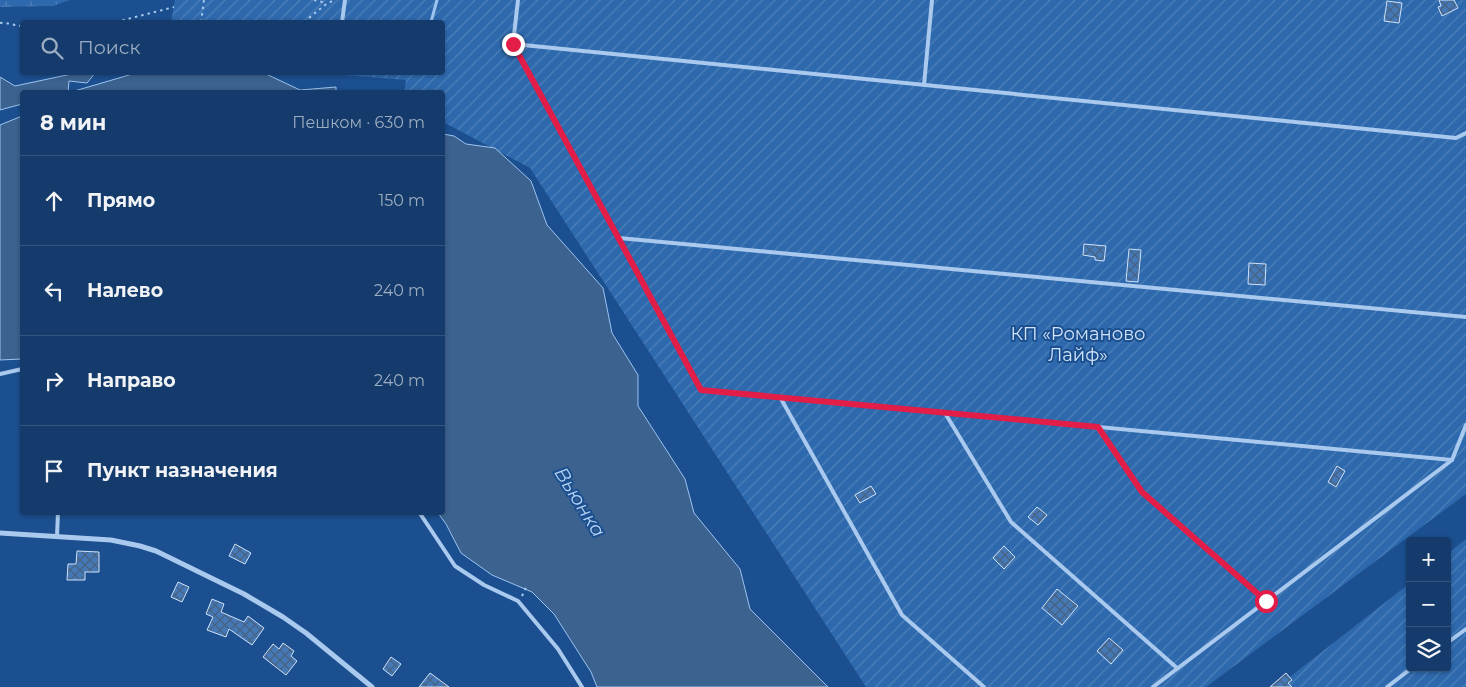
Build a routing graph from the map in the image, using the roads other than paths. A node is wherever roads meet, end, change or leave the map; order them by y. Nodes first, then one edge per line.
1 (345, 0) edge
2 (518, 0) edge
3 (932, 0) edge
4 (342, 20) edge
5 (513, 44) junction
6 (924, 85) junction
7 (1466, 133) edge
8 (619, 238) junction
9 (1466, 317) edge
10 (20, 369) edge
11 (0, 374) edge
12 (780, 397) junction
13 (945, 412) junction
14 (1466, 425) edge
15 (1098, 427) junction
16 (1452, 460) junction
17 (58, 515) edge
18 (421, 515) edge
19 (0, 533) edge
20 (57, 536) junction
21 (1266, 601) junction
22 (1466, 629) edge
23 (1451, 640) edge
24 (1178, 668) junction
25 (1407, 672) edge
26 (372, 687) edge
27 (582, 687) edge
28 (984, 687) edge
29 (1153, 687) edge
30 (1387, 687) edge

1 - 4 lane
2 - 5 lane
3 - 6 lane
5 - 6 lane
5 - 8 lane
6 - 7 lane
8 - 9 lane
8 - 12 lane
10 - 11 lane
12 - 13 lane
12 - 28 lane
13 - 15 lane
13 - 24 lane
14 - 16 lane
15 - 16 lane
15 - 21 lane
16 - 21 lane
17 - 20 lane
18 - 27 lane
19 - 20 street
20 - 26 street
21 - 24 lane
22 - 23 lane
24 - 29 lane
25 - 30 lane

